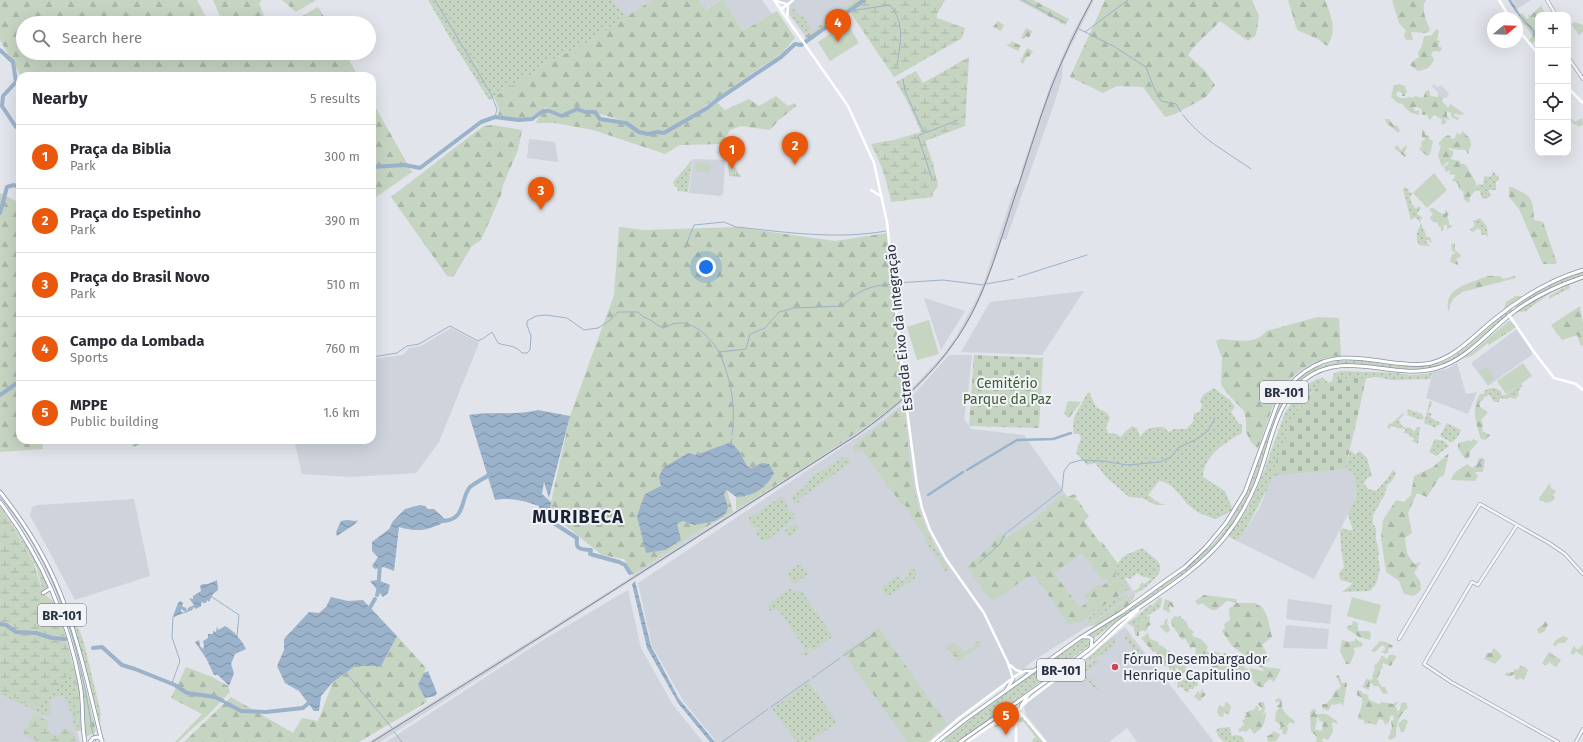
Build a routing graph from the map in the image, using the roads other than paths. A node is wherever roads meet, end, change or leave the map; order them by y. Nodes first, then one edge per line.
1 (1499, 0) edge
2 (1547, 0) edge
3 (774, 1) edge
4 (792, 1) edge
5 (787, 5) junction
6 (781, 10) junction
7 (1506, 12) edge
8 (1554, 12) edge
9 (787, 18) junction
10 (1523, 35) edge
11 (1535, 50) edge
12 (1571, 61) edge
13 (1583, 79) edge
14 (1571, 91) edge
15 (1583, 103) edge
16 (871, 190) dead end
17 (883, 198) junction
18 (1583, 270) edge
19 (1583, 277) edge
20 (1509, 315) junction
21 (1583, 390) edge
22 (0, 492) edge
23 (0, 502) edge
24 (1517, 525) junction
25 (1583, 574) edge
26 (51, 588) junction
27 (43, 593) dead end
28 (1141, 606) junction
29 (1080, 638) junction
30 (1399, 639) dead end
31 (1090, 648) junction
32 (1008, 663) junction
33 (1025, 671) junction
34 (1035, 671) junction
35 (1013, 679) junction
36 (1005, 691) junction
37 (1031, 692) junction
38 (1021, 706) junction
39 (1018, 711) junction
40 (1009, 712) junction
41 (1000, 714) junction
42 (1023, 716) junction
43 (1016, 722) junction
44 (1583, 729) edge
45 (943, 736) junction
46 (85, 742) edge
47 (90, 742) edge
48 (102, 742) edge
49 (932, 742) edge
50 (937, 742) edge
51 (941, 742) edge
52 (960, 742) edge
53 (967, 742) edge
54 (1016, 742) edge
55 (1045, 742) edge
56 (1558, 742) edge
57 (1576, 742) edge

1 - 7 main road
2 - 8 street
3 - 5 main road
3 - 6 main road, Estrada Eixo da Integração
4 - 5 main road
5 - 6 main road
5 - 9 main road
6 - 9 main road, Estrada Eixo da Integração
9 - 17 main road, Estrada Eixo da Integração
10 - 11 main road
12 - 13 street
14 - 15 main road
16 - 17 main road
17 - 32 main road, Estrada Eixo da Integração, bridge
18 - 29 highway, BR-101
19 - 20 highway, BR-101
20 - 21 main road
20 - 28 highway, BR-101
22 - 48 highway, BR-101
23 - 26 highway, BR-101
24 - 25 street
24 - 30 street
24 - 56 street
26 - 27 highway
26 - 46 highway, BR-101
28 - 31 highway, BR-101
28 - 38 main road
29 - 31 highway
29 - 34 highway, BR-101
31 - 37 highway, BR-101
32 - 33 main road
32 - 35 main road, Estrada Eixo da Integração
33 - 34 highway
33 - 35 main road
34 - 36 highway, BR-101
35 - 36 highway
35 - 49 main road
36 - 45 highway, BR-101
37 - 38 highway
37 - 41 highway, BR-101
38 - 39 main road
38 - 42 main road
39 - 40 main road
39 - 42 main road
39 - 43 main road
40 - 41 highway
40 - 43 main road
40 - 53 main road
41 - 52 highway, BR-101
42 - 55 main road
43 - 54 main road
44 - 57 street
45 - 50 highway, BR-101
45 - 51 highway
47 - 48 highway

